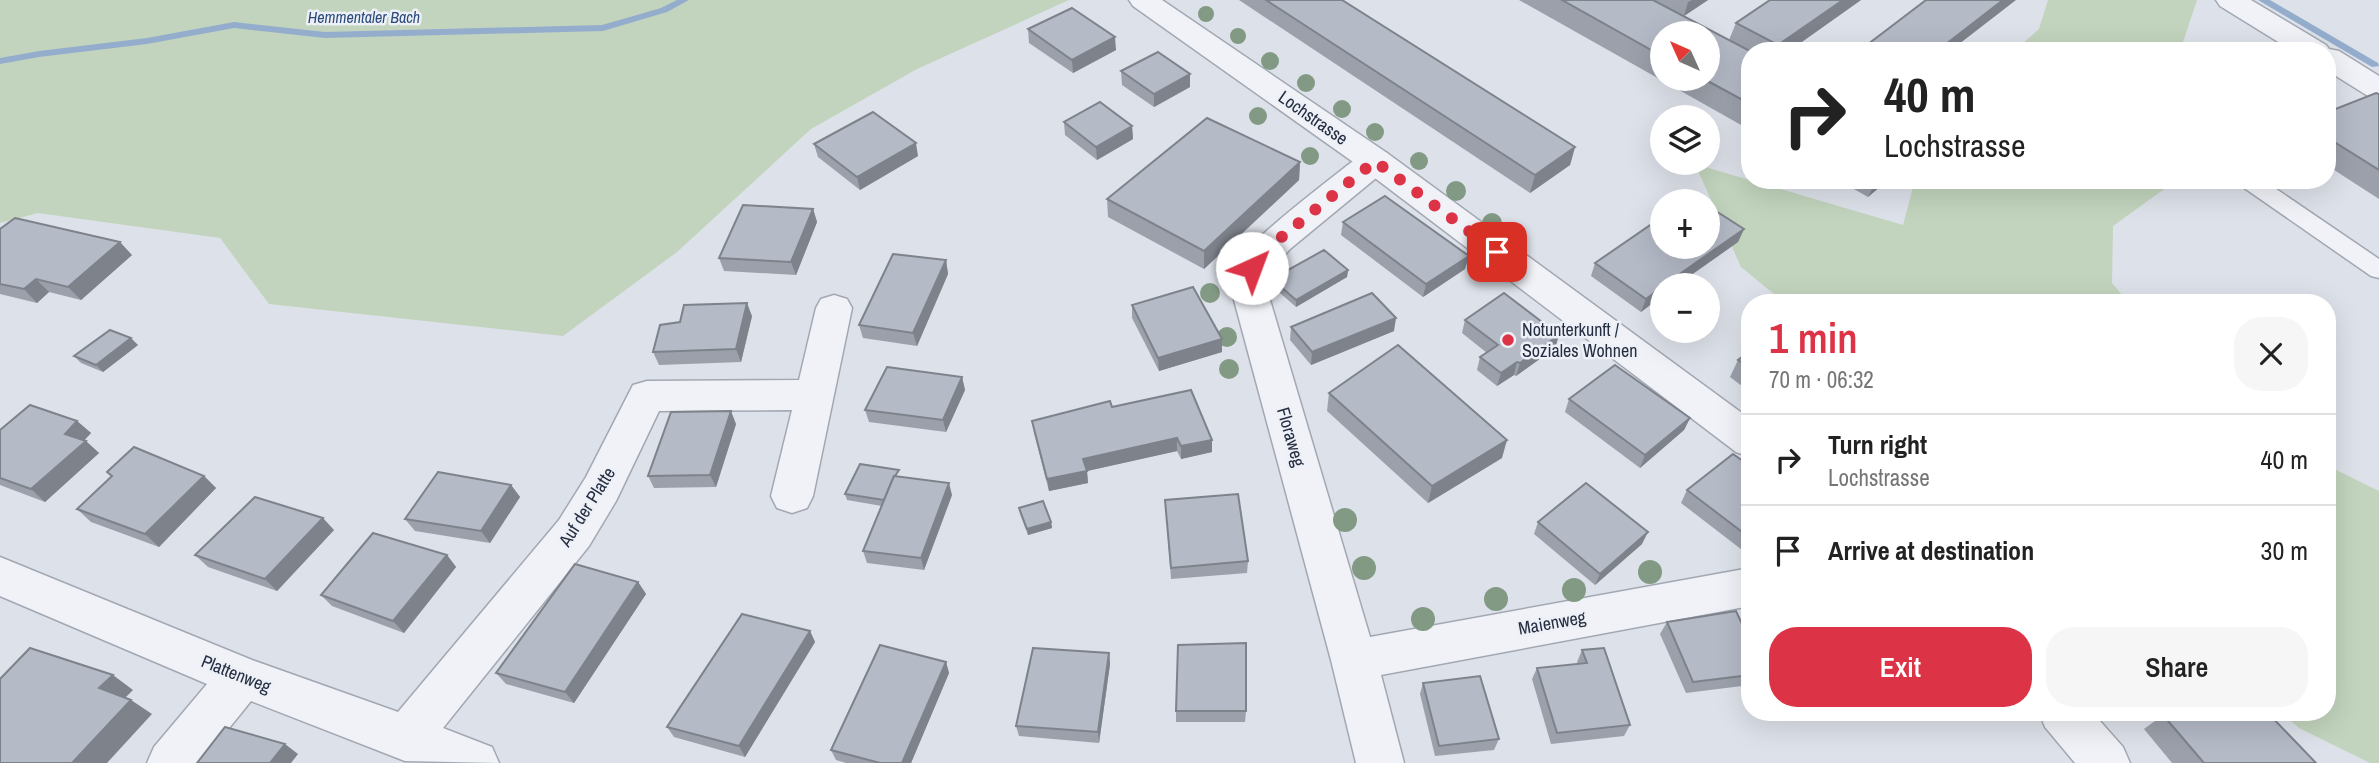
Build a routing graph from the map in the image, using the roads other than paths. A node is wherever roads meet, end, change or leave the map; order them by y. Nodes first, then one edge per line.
1 (1143, 0) edge
2 (2230, 0) edge
3 (2300, 42) edge
4 (2336, 63) edge
5 (2379, 89) edge
6 (1375, 161) junction
7 (2261, 189) edge
8 (2379, 270) edge
9 (834, 308) dead end
10 (816, 395) junction
11 (1741, 434) edge
12 (792, 496) dead end
13 (0, 576) edge
14 (1741, 589) edge
15 (1354, 660) junction
16 (242, 677) junction
17 (2070, 721) edge
18 (405, 739) junction
19 (171, 763) edge
20 (475, 763) edge
21 (1380, 763) edge
22 (2106, 763) edge

1 - 6 street, Lochstrasse
2 - 3 street
4 - 5 street
6 - 11 street, Lochstrasse
6 - 15 street, Floraweg
7 - 8 lane
9 - 10 street
10 - 12 street
10 - 18 street, Auf der Platte
13 - 16 street, Plattenweg
14 - 15 street, Maienweg
15 - 21 street, Floraweg
16 - 18 street, Plattenweg
16 - 19 street
17 - 22 street
18 - 20 street, Plattenweg

